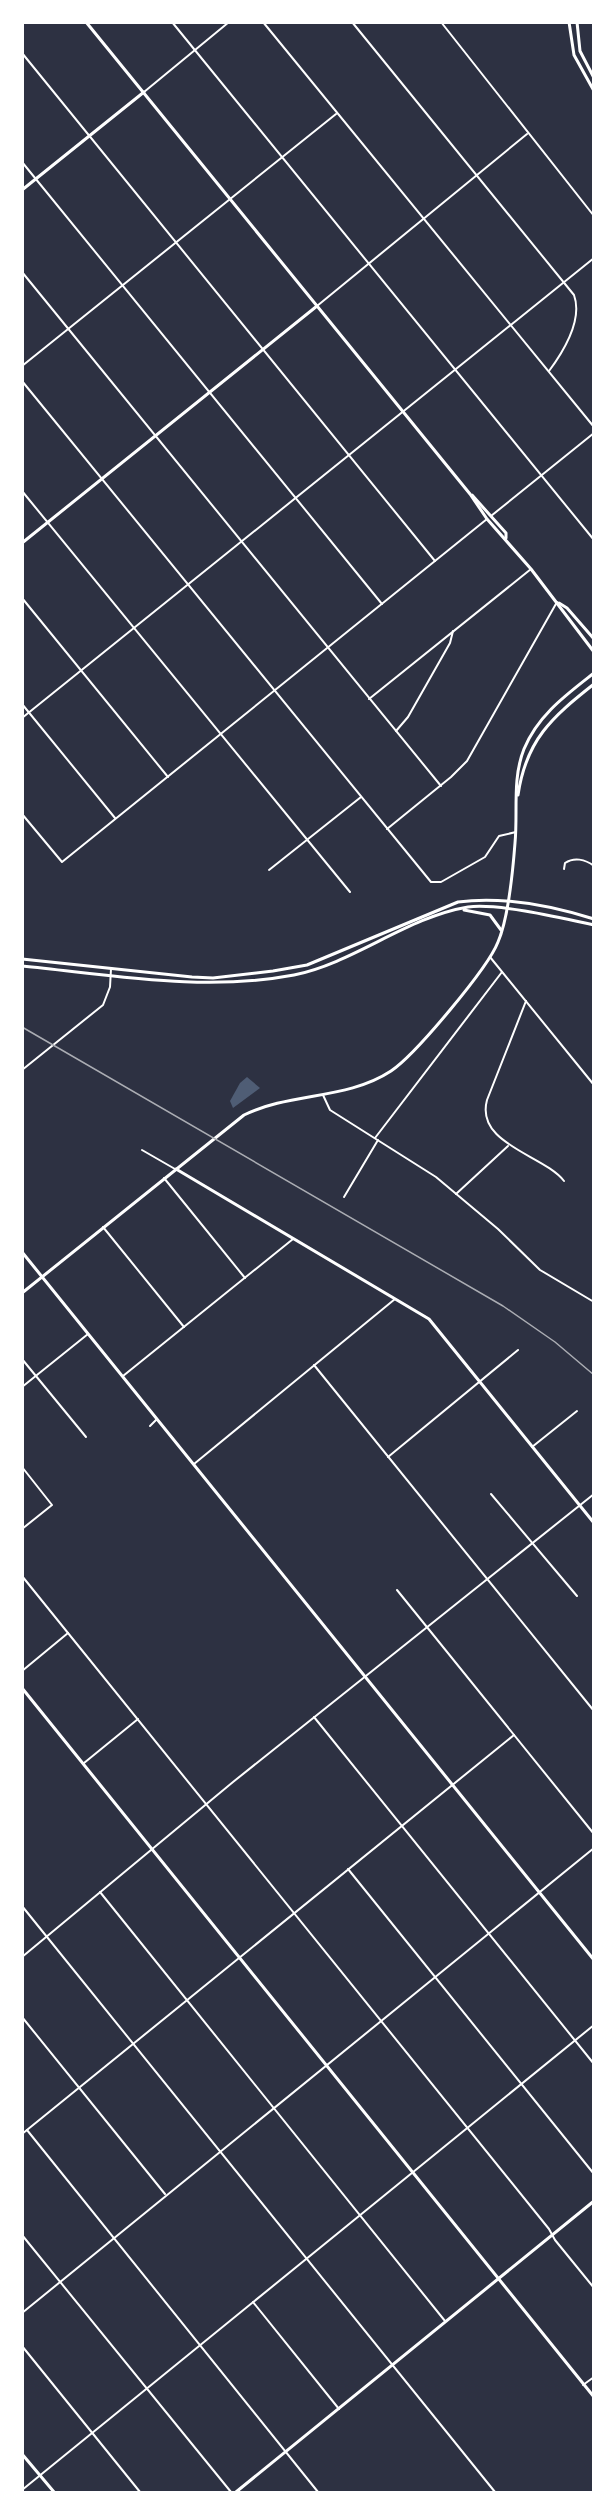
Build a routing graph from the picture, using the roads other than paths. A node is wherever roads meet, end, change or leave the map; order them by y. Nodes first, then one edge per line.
1 (86, 22) edge
2 (172, 22) edge
3 (229, 22) edge
4 (263, 22) edge
5 (352, 22) edge
6 (441, 22) edge
7 (569, 22) edge
8 (577, 22) edge
9 (195, 50) junction
10 (22, 53) edge
11 (594, 79) edge
12 (588, 84) junction
13 (593, 90) edge
14 (144, 92) junction
15 (336, 113) junction
16 (527, 134) junction
17 (90, 135) junction
18 (282, 158) junction
19 (22, 162) edge
20 (477, 175) junction
21 (36, 179) junction
22 (22, 190) edge
23 (230, 200) junction
24 (594, 216) edge
25 (423, 220) junction
26 (177, 243) junction
27 (594, 258) edge
28 (369, 264) junction
29 (22, 272) edge
30 (564, 282) junction
31 (122, 285) junction
32 (316, 306) junction
33 (511, 325) junction
34 (69, 328) junction
35 (263, 350) junction
36 (22, 366) edge
37 (456, 370) junction
38 (549, 372) junction
39 (22, 381) edge
40 (210, 393) junction
41 (403, 412) junction
42 (593, 425) edge
43 (594, 433) edge
44 (155, 436) junction
45 (349, 456) junction
46 (542, 475) junction
47 (102, 479) junction
48 (22, 491) edge
49 (470, 494) junction
50 (296, 499) junction
51 (491, 516) junction
52 (487, 519) junction
53 (48, 522) junction
54 (506, 539) junction
55 (594, 540) edge
56 (242, 542) junction
57 (22, 543) edge
58 (435, 561) junction
59 (531, 569) junction
60 (188, 585) junction
61 (22, 598) edge
62 (557, 602) junction
63 (382, 604) junction
64 (134, 628) junction
65 (453, 631) junction
66 (594, 639) edge
67 (328, 648) junction
68 (594, 652) edge
69 (81, 671) junction
70 (594, 673) edge
71 (594, 684) edge
72 (274, 691) junction
73 (369, 699) junction
74 (22, 704) edge
75 (30, 712) junction
76 (22, 718) edge
77 (396, 731) junction
78 (220, 735) junction
79 (168, 777) junction
80 (441, 786) junction
81 (361, 797) junction
82 (517, 803) junction
83 (22, 814) edge
84 (116, 819) junction
85 (387, 829) junction
86 (516, 832) junction
87 (307, 840) junction
88 (594, 866) edge
89 (564, 869) dead end
90 (269, 870) dead end
91 (350, 892) dead end
92 (506, 902) junction
93 (505, 910) junction
94 (442, 914) junction
95 (594, 918) edge
96 (594, 926) edge
97 (501, 930) junction
98 (490, 957) junction
99 (22, 959) edge
100 (22, 966) edge
101 (111, 969) junction
102 (502, 972) junction
103 (111, 975) junction
104 (526, 1001) junction
105 (22, 1070) edge
106 (594, 1085) edge
107 (323, 1095) junction
108 (377, 1139) junction
109 (508, 1146) junction
110 (142, 1150) dead end
111 (175, 1169) junction
112 (164, 1178) junction
113 (564, 1181) dead end
114 (456, 1194) junction
115 (344, 1197) dead end
116 (103, 1227) junction
117 (293, 1239) junction
118 (22, 1252) edge
119 (27, 1257) junction
120 (22, 1261) edge
121 (43, 1276) junction
122 (244, 1278) junction
123 (22, 1293) edge
124 (395, 1299) junction
125 (594, 1302) edge
126 (184, 1327) junction
127 (89, 1334) junction
128 (518, 1350) dead end
129 (22, 1359) edge
130 (314, 1365) junction
131 (36, 1376) junction
132 (123, 1376) junction
133 (480, 1383) junction
134 (22, 1387) edge
135 (577, 1411) dead end
136 (158, 1419) junction
137 (150, 1426) dead end
138 (86, 1437) dead end
139 (532, 1447) junction
140 (388, 1457) junction
141 (194, 1464) junction
142 (22, 1467) edge
143 (491, 1494) dead end
144 (594, 1494) edge
145 (580, 1506) junction
146 (594, 1523) edge
147 (22, 1529) edge
148 (533, 1543) junction
149 (22, 1576) edge
150 (487, 1579) junction
151 (398, 1590) dead end
152 (577, 1596) dead end
153 (427, 1627) junction
154 (68, 1633) junction
155 (22, 1671) edge
156 (365, 1676) junction
157 (22, 1688) edge
158 (594, 1711) edge
159 (314, 1717) junction
160 (138, 1719) junction
161 (514, 1735) junction
162 (83, 1764) junction
163 (453, 1785) junction
164 (207, 1803) junction
165 (401, 1826) junction
166 (594, 1834) edge
167 (594, 1848) edge
168 (153, 1849) junction
169 (348, 1869) junction
170 (100, 1892) junction
171 (539, 1892) junction
172 (22, 1906) edge
173 (294, 1912) junction
174 (488, 1933) junction
175 (47, 1936) junction
176 (239, 1956) junction
177 (22, 1957) edge
178 (594, 1960) edge
179 (434, 1976) junction
180 (186, 1999) junction
181 (22, 2017) edge
182 (380, 2019) junction
183 (594, 2025) edge
184 (574, 2041) junction
185 (133, 2043) junction
186 (325, 2064) junction
187 (594, 2064) edge
188 (520, 2083) junction
189 (79, 2087) junction
190 (273, 2107) junction
191 (467, 2126) junction
192 (27, 2130) junction
193 (22, 2134) edge
194 (220, 2150) junction
195 (412, 2172) junction
196 (594, 2174) edge
197 (165, 2194) junction
198 (594, 2201) edge
199 (360, 2215) junction
200 (22, 2235) edge
201 (552, 2235) junction
202 (113, 2238) junction
203 (306, 2259) junction
204 (498, 2279) junction
205 (60, 2282) junction
206 (594, 2288) edge
207 (253, 2302) junction
208 (22, 2313) edge
209 (446, 2321) junction
210 (200, 2345) junction
211 (22, 2346) edge
212 (392, 2365) junction
213 (594, 2376) edge
214 (583, 2385) junction
215 (146, 2389) junction
216 (594, 2397) edge
217 (339, 2409) junction
218 (92, 2433) junction
219 (286, 2452) junction
220 (22, 2454) edge
221 (40, 2475) junction
222 (22, 2490) edge
223 (54, 2493) edge
224 (140, 2493) edge
225 (231, 2493) edge
226 (236, 2493) edge
227 (318, 2493) edge
228 (495, 2493) edge

1 - 14 main road
2 - 9 street
3 - 9 street
4 - 15 street
5 - 20 street
6 - 16 street
7 - 12 main road
8 - 11 main road
9 - 14 street
9 - 18 street
10 - 17 street
11 - 12 street
12 - 13 main road
14 - 17 main road
14 - 23 main road
15 - 18 street
15 - 25 street
16 - 20 street
16 - 24 street
17 - 21 main road
17 - 26 street
18 - 23 street
18 - 28 street
19 - 21 street
20 - 25 street
20 - 30 street
21 - 22 main road
21 - 31 street
23 - 26 street
23 - 32 main road
25 - 28 street
25 - 33 street
26 - 31 street
26 - 35 street
27 - 30 street
28 - 32 street
28 - 37 street
29 - 34 street
30 - 33 street
30 - 38 street
31 - 34 street
31 - 40 street
32 - 35 main road
32 - 41 main road
33 - 37 street
33 - 38 street
34 - 36 street
34 - 44 street
35 - 40 main road
35 - 45 street
37 - 41 street
37 - 46 street
38 - 42 street
39 - 47 street
40 - 44 main road
40 - 50 street
41 - 45 street
41 - 49 main road
43 - 46 street
44 - 47 main road
44 - 56 street
45 - 50 street
45 - 58 street
46 - 51 street
46 - 55 street
47 - 53 main road
47 - 60 street
48 - 53 street
49 - 51 main road
49 - 52 main road
50 - 56 street
50 - 63 street
51 - 54 main road
52 - 54 main road
52 - 58 street
53 - 57 main road
53 - 64 street
54 - 59 main road
56 - 60 street
56 - 67 street
58 - 63 street
59 - 62 main road
59 - 65 street
60 - 64 street
60 - 72 street
61 - 69 street
62 - 66 main road
62 - 68 main road
62 - 80 street
63 - 67 street
64 - 69 street
64 - 78 street
65 - 73 street
65 - 77 street
67 - 72 street
67 - 73 street
69 - 75 street
69 - 79 street
70 - 82 main road
71 - 82 main road
72 - 78 street
72 - 81 street
73 - 77 street
74 - 75 street
75 - 76 street
75 - 84 street
77 - 80 street
78 - 79 street
78 - 87 street
79 - 84 street
80 - 85 street
81 - 85 street
81 - 87 street
82 - 86 main road
83 - 84 street
85 - 86 street
86 - 92 main road
87 - 90 street
87 - 91 street
88 - 89 street
92 - 93 main road
92 - 95 main road
92 - 101 main road
93 - 94 main road
93 - 96 main road
93 - 97 main road
94 - 97 main road
94 - 103 main road
97 - 98 main road
98 - 102 street
98 - 107 main road
99 - 101 main road
100 - 103 main road
101 - 103 street
102 - 104 street
102 - 108 street
103 - 105 street
104 - 106 street
104 - 109 street
107 - 108 street
107 - 111 main road
108 - 114 street
108 - 115 street
109 - 113 street
109 - 114 street
110 - 111 street
111 - 112 main road
111 - 117 main road
112 - 116 main road
112 - 122 street
114 - 125 street
116 - 121 main road
116 - 126 street
117 - 122 street
117 - 124 main road
118 - 119 main road
119 - 120 street
119 - 121 main road
121 - 123 main road
121 - 127 main road
122 - 126 street
124 - 130 street
124 - 133 main road
126 - 132 street
127 - 131 street
127 - 132 main road
128 - 133 street
129 - 131 street
130 - 140 street
130 - 141 street
131 - 134 street
131 - 138 street
132 - 136 main road
133 - 139 main road
133 - 140 street
135 - 139 street
136 - 137 street
136 - 141 main road
139 - 145 main road
140 - 150 street
141 - 156 main road
142 - 147 street
143 - 148 street
144 - 145 street
145 - 146 main road
145 - 148 street
148 - 150 street
148 - 152 street
149 - 154 street
150 - 153 street
150 - 158 street
151 - 153 street
153 - 156 street
153 - 161 street
154 - 155 street
154 - 160 street
156 - 159 street
156 - 163 main road
157 - 162 main road
159 - 164 street
159 - 165 street
160 - 162 street
160 - 164 street
161 - 163 street
161 - 166 street
162 - 168 main road
163 - 165 street
163 - 171 main road
164 - 168 street
164 - 173 street
165 - 169 street
165 - 174 street
167 - 171 street
168 - 170 street
168 - 176 main road
169 - 173 street
169 - 179 street
170 - 175 street
170 - 180 street
171 - 174 street
171 - 178 main road
172 - 175 street
173 - 176 street
173 - 182 street
174 - 179 street
174 - 184 street
175 - 177 street
175 - 185 street
176 - 180 street
176 - 186 main road
179 - 182 street
179 - 188 street
180 - 185 street
180 - 190 street
181 - 189 street
182 - 186 street
182 - 191 street
183 - 184 street
184 - 187 street
184 - 188 street
185 - 189 street
185 - 194 street
186 - 190 street
186 - 195 main road
188 - 191 street
188 - 196 street
189 - 192 street
189 - 197 street
190 - 194 street
190 - 199 street
191 - 195 street
191 - 201 street
192 - 193 street
192 - 202 street
194 - 197 street
194 - 203 street
195 - 199 street
195 - 204 main road
197 - 202 street
198 - 201 main road
199 - 203 street
199 - 209 street
200 - 205 street
201 - 204 main road
201 - 206 street
202 - 205 street
202 - 210 street
203 - 207 street
203 - 212 street
204 - 209 main road
204 - 214 main road
205 - 208 street
205 - 215 street
207 - 210 street
207 - 217 street
209 - 212 main road
210 - 215 street
210 - 219 street
211 - 218 street
212 - 217 main road
212 - 228 street
213 - 214 street
214 - 216 main road
215 - 218 street
215 - 225 street
217 - 219 main road
218 - 221 street
218 - 224 street
219 - 226 main road
219 - 227 street
220 - 221 main road
221 - 222 street
221 - 223 main road

